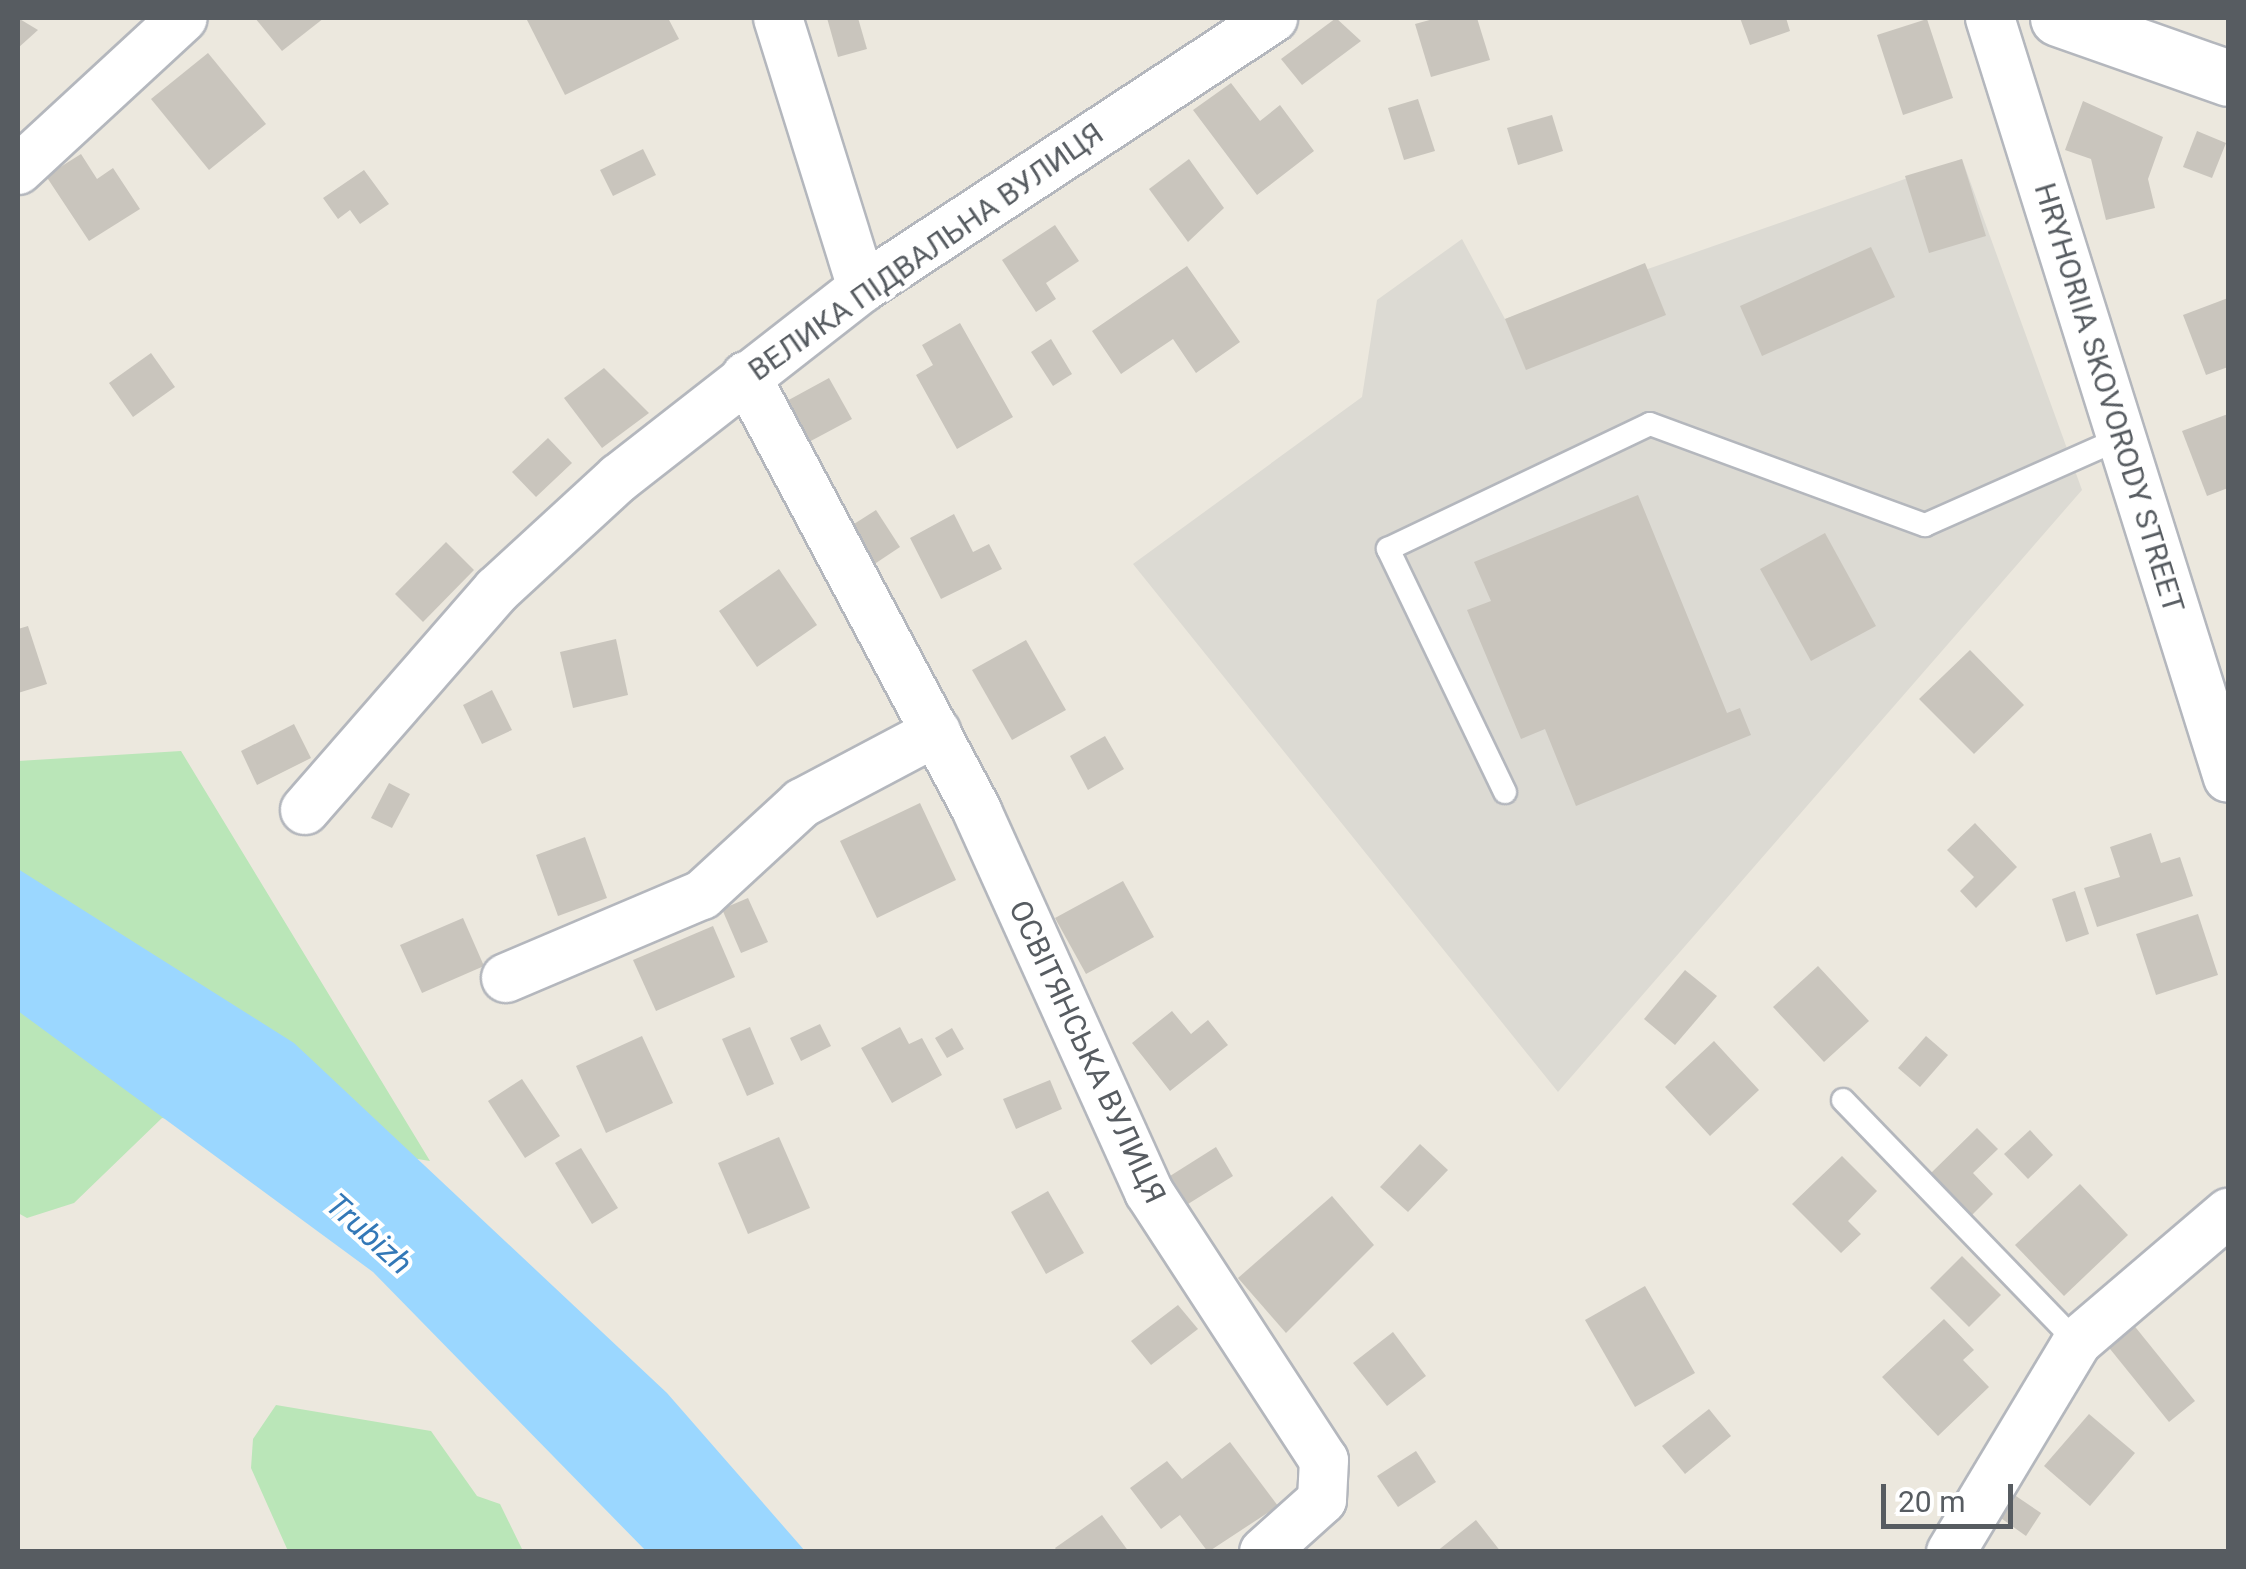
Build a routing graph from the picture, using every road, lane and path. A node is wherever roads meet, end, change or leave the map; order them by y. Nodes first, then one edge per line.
1 (183, 18) edge
2 (778, 18) edge
3 (1272, 18) edge
4 (1990, 18) edge
5 (2058, 18) edge
6 (2228, 78) edge
7 (18, 170) edge
8 (862, 288) junction
9 (746, 376) junction
10 (2120, 438) junction
11 (936, 732) junction
12 (2228, 778) edge
13 (1505, 792) dead end
14 (305, 810) dead end
15 (506, 978) dead end
16 (1843, 1100) dead end
17 (2228, 1213) edge
18 (2077, 1342) junction
19 (1264, 1552) edge
20 (1951, 1552) edge

1 - 7 street
2 - 8 street
3 - 8 street, ВЕЛИКА ПІДВАЛЬНА ВУЛИЦЯ
4 - 10 street, HRYHORIIA SKOVORODY STREET
5 - 6 street
8 - 9 street, ВЕЛИКА ПІДВАЛЬНА ВУЛИЦЯ
9 - 11 street, ОСВІТЯНСЬКА ВУЛИЦЯ
9 - 14 street, ВЕЛИКА ПІДВАЛЬНА ВУЛИЦЯ
10 - 12 street, HRYHORIIA SKOVORODY STREET
10 - 13 lane
11 - 15 street
11 - 19 street, ОСВІТЯНСЬКА ВУЛИЦЯ
16 - 18 lane
17 - 18 street
18 - 20 street

